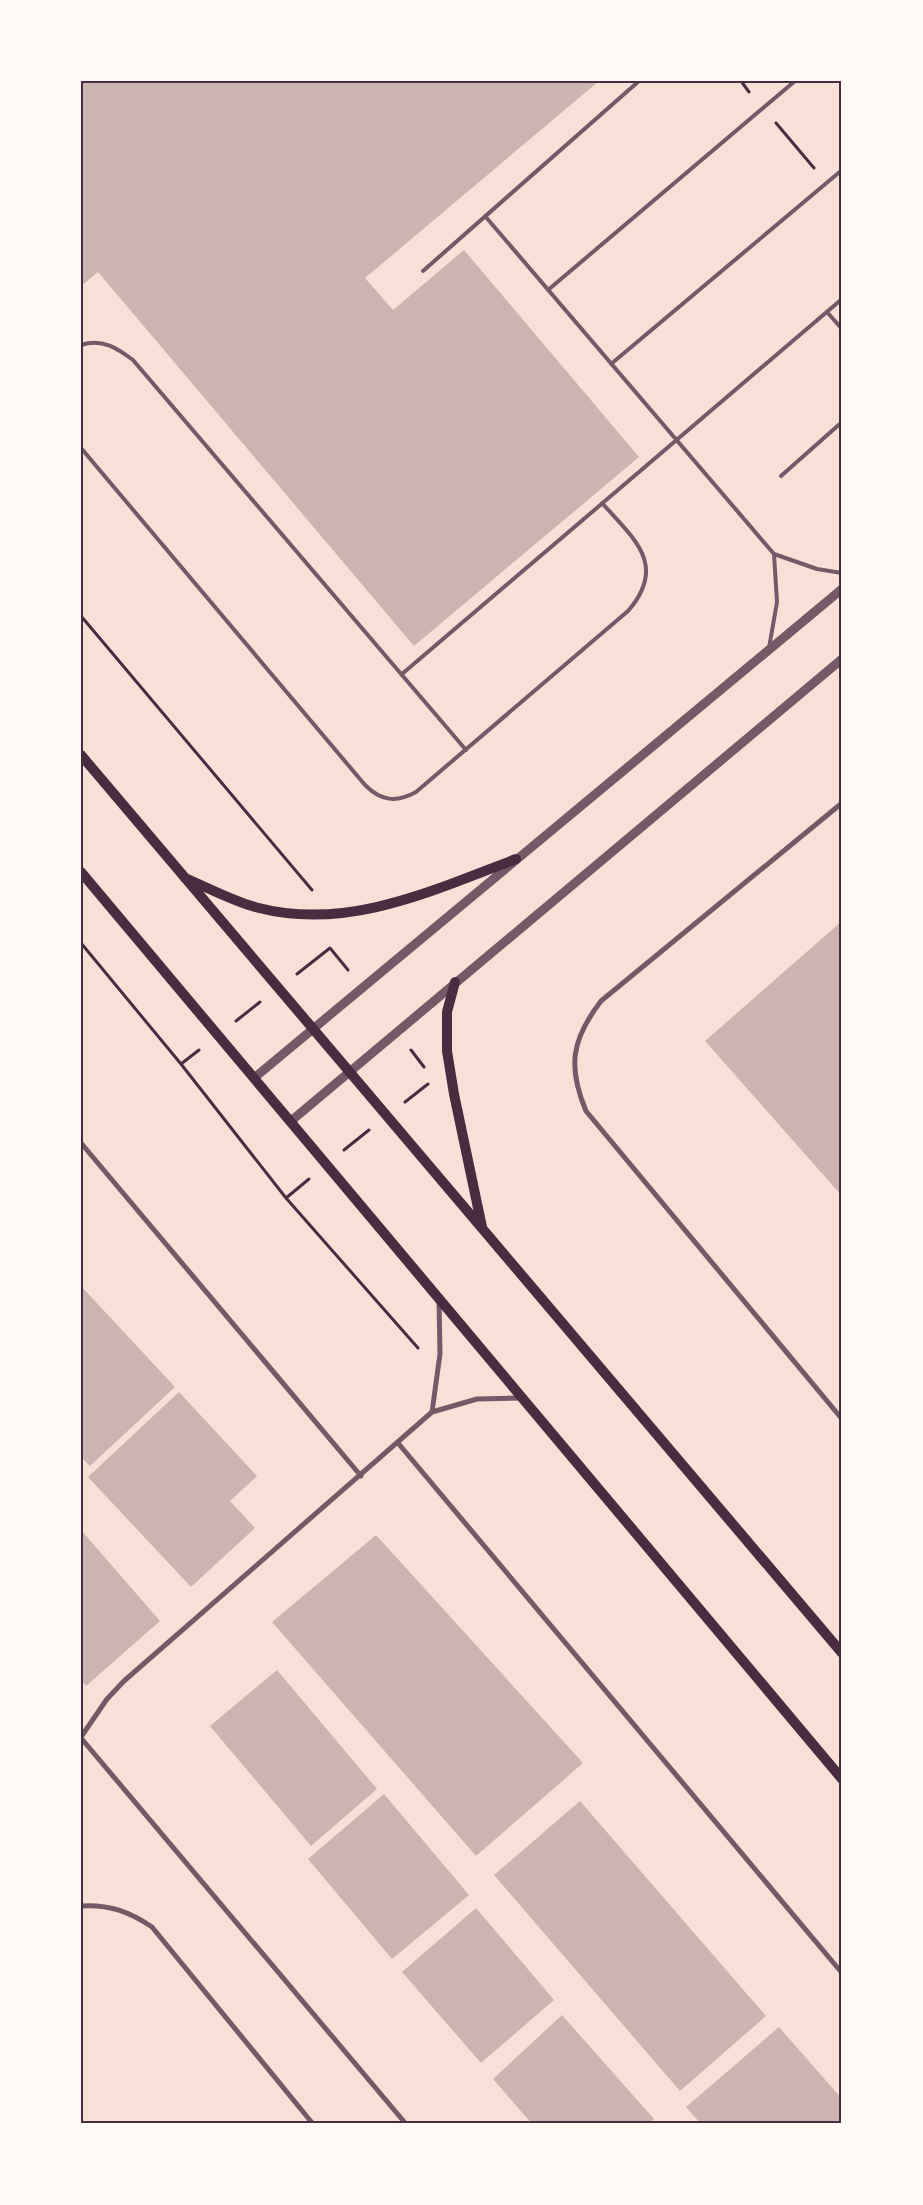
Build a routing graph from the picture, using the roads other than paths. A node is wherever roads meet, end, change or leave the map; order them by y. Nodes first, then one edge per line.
1 (639, 81) edge
2 (795, 81) edge
3 (842, 170) edge
4 (485, 216) junction
5 (423, 270) dead end
6 (548, 290) junction
7 (842, 299) edge
8 (827, 312) junction
9 (842, 329) edge
10 (81, 345) edge
11 (611, 364) junction
12 (842, 422) edge
13 (676, 440) junction
14 (81, 448) edge
15 (781, 476) dead end
16 (602, 504) junction
17 (774, 554) junction
18 (842, 573) edge
19 (842, 589) edge
20 (768, 650) junction
21 (842, 659) edge
22 (402, 674) junction
23 (466, 750) junction
24 (81, 755) edge
25 (842, 803) edge
26 (516, 858) junction
27 (81, 872) edge
28 (182, 876) junction
29 (455, 982) junction
30 (313, 1028) junction
31 (349, 1072) junction
32 (254, 1078) junction
33 (291, 1121) junction
34 (81, 1143) edge
35 (482, 1228) junction
36 (438, 1296) junction
37 (524, 1398) junction
38 (432, 1412) junction
39 (842, 1418) edge
40 (398, 1443) junction
41 (360, 1476) junction
42 (842, 1653) edge
43 (81, 1738) edge
44 (842, 1780) edge
45 (81, 1906) edge
46 (842, 1973) edge
47 (313, 2124) edge
48 (406, 2124) edge

1 - 4 lane
2 - 6 lane
3 - 11 lane
4 - 5 lane
4 - 6 lane
6 - 11 lane
7 - 8 lane
8 - 9 lane
8 - 13 lane
10 - 22 lane
11 - 13 lane
12 - 15 lane
13 - 16 lane
13 - 17 lane
14 - 23 lane
16 - 22 lane
16 - 23 lane
17 - 18 lane
17 - 20 lane
19 - 20 street
20 - 26 street
21 - 29 street
22 - 23 lane
24 - 28 main road
25 - 39 street
26 - 28 main road
26 - 30 street
27 - 32 main road
28 - 30 main road
29 - 31 street
29 - 35 main road
30 - 31 main road
30 - 32 street
31 - 33 street
31 - 35 main road
32 - 33 main road
33 - 36 main road
34 - 41 street
35 - 42 main road
36 - 37 main road
36 - 38 street
37 - 38 street
37 - 44 main road
38 - 40 street
40 - 41 street
40 - 46 street
41 - 43 street
43 - 48 street
45 - 47 street

